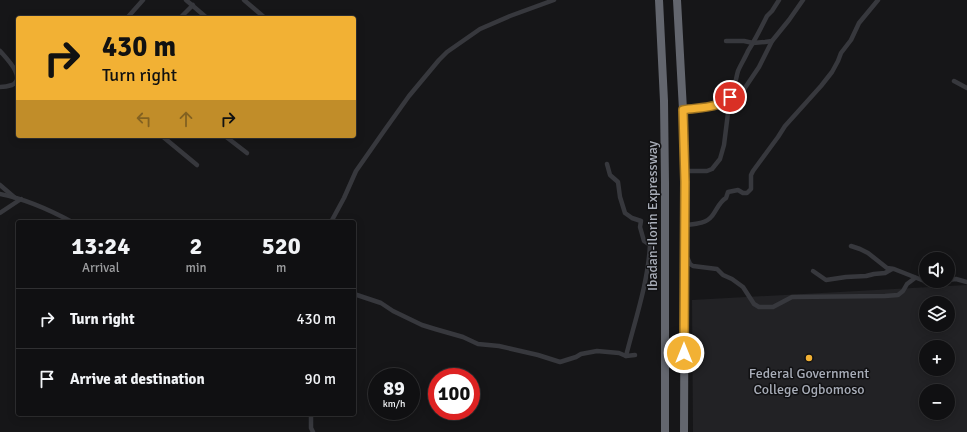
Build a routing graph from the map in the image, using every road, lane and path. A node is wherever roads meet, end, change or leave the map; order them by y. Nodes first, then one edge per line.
1 (143, 0) edge
2 (186, 0) edge
3 (244, 0) edge
4 (554, 0) edge
5 (659, 0) edge
6 (677, 0) edge
7 (779, 0) edge
8 (803, 0) edge
9 (878, 0) edge
10 (193, 5) junction
11 (129, 16) edge
12 (182, 16) edge
13 (205, 16) edge
14 (263, 16) edge
15 (772, 40) junction
16 (726, 41) dead end
17 (752, 43) junction
18 (0, 51) edge
19 (16, 72) edge
20 (16, 80) edge
21 (954, 82) dead end
22 (0, 87) edge
23 (967, 88) edge
24 (683, 110) junction
25 (164, 138) edge
26 (228, 138) edge
27 (247, 153) dead end
28 (607, 164) dead end
29 (197, 165) dead end
30 (684, 171) junction
31 (0, 185) edge
32 (0, 194) edge
33 (14, 197) junction
34 (20, 199) junction
35 (0, 213) edge
36 (68, 220) edge
37 (331, 220) edge
38 (684, 225) junction
39 (851, 246) dead end
40 (684, 258) junction
41 (894, 269) junction
42 (813, 271) dead end
43 (915, 278) junction
44 (919, 279) edge
45 (955, 279) edge
46 (967, 282) edge
47 (356, 295) edge
48 (635, 355) dead end
49 (626, 356) junction
50 (311, 416) edge
51 (313, 432) edge
52 (665, 432) edge
53 (684, 432) edge

1 - 11 street
2 - 10 street
3 - 14 street
4 - 37 street
5 - 52 highway, Ibadan-Ilorin Expressway
6 - 24 highway
7 - 17 street
8 - 15 street
9 - 38 street
10 - 12 street
10 - 13 street
15 - 17 street
15 - 30 street
16 - 17 street
17 - 24 street
18 - 19 street
20 - 22 street
21 - 23 street
24 - 30 highway
25 - 29 street
26 - 27 street
28 - 49 street
30 - 38 highway
31 - 33 street
32 - 33 street
33 - 34 street
34 - 35 street
34 - 36 street
38 - 40 highway
39 - 41 street
40 - 43 street
40 - 53 highway
41 - 42 street
41 - 43 street
43 - 44 street
45 - 46 street
47 - 49 street
48 - 49 street
50 - 51 street

